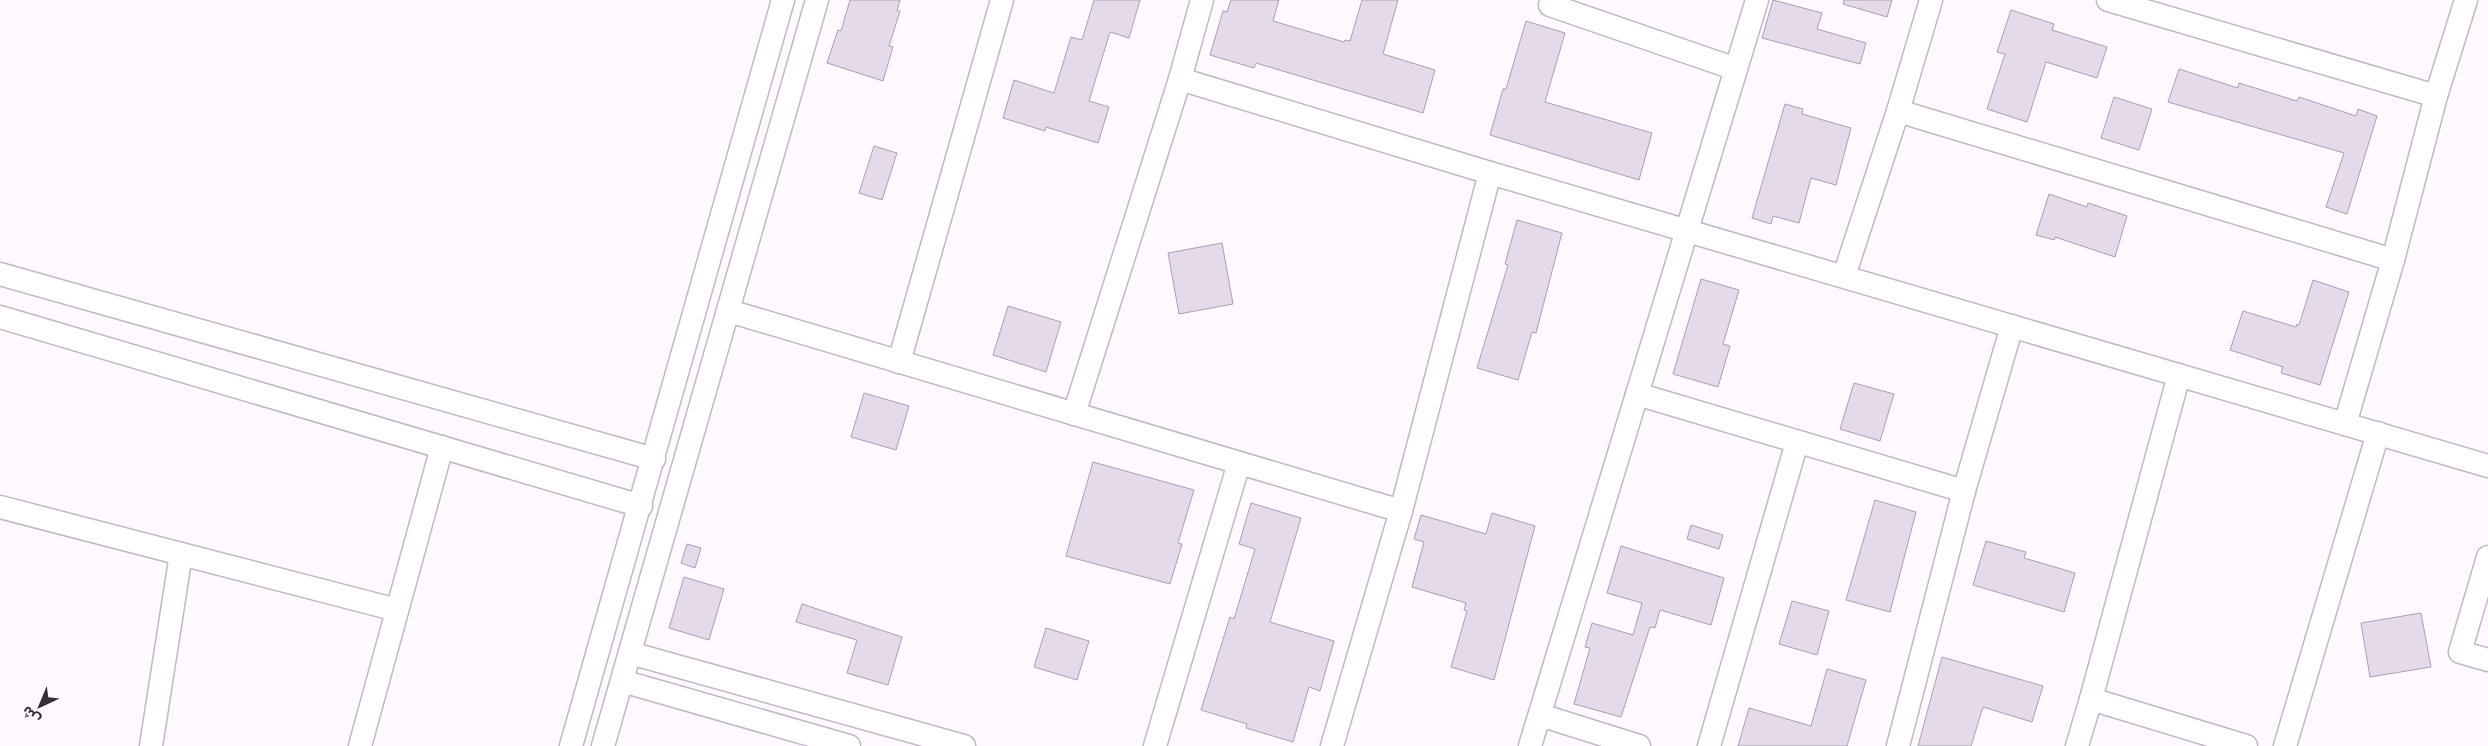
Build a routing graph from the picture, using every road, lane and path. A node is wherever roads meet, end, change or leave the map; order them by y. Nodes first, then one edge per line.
1 (783, 0) edge
2 (817, 0) edge
3 (1002, 0) edge
4 (1202, 0) edge
5 (1757, 0) edge
6 (1931, 0) edge
7 (2108, 0) edge
8 (2466, 0) edge
9 (1545, 2) edge
10 (1736, 69) junction
11 (1180, 80) junction
12 (2436, 96) junction
13 (1898, 111) junction
14 (1490, 173) junction
15 (1687, 230) junction
16 (2393, 260) junction
17 (0, 274) edge
18 (1844, 276) junction
19 (729, 311) junction
20 (0, 318) edge
21 (2012, 326) junction
22 (899, 362) junction
23 (2179, 375) junction
24 (1638, 394) junction
25 (1074, 414) junction
26 (2346, 424) junction
27 (2378, 433) junction
28 (1797, 442) junction
29 (442, 446) junction
30 (654, 459) junction
31 (1239, 463) junction
32 (2488, 466) edge
33 (1964, 491) junction
34 (641, 506) junction
35 (0, 507) edge
36 (1401, 511) junction
37 (181, 554) junction
38 (2488, 557) edge
39 (397, 610) junction
40 (630, 653) junction
41 (2488, 660) edge
42 (622, 681) junction
43 (2091, 699) junction
44 (1540, 715) junction
45 (784, 737) edge
46 (151, 746) edge
47 (360, 746) edge
48 (571, 746) edge
49 (603, 746) edge
50 (848, 746) edge
51 (964, 746) edge
52 (1155, 746) edge
53 (1332, 746) edge
54 (1530, 746) edge
55 (1640, 746) edge
56 (1709, 746) edge
57 (1898, 746) edge
58 (2077, 746) edge
59 (2246, 746) edge
60 (2285, 746) edge

1 - 30 street
2 - 19 street
3 - 22 street
4 - 11 street
5 - 10 street
6 - 13 street
7 - 12 street
8 - 12 street
9 - 10 street
10 - 15 street
11 - 14 street
11 - 25 street
12 - 16 street
13 - 16 street
13 - 18 street
14 - 15 street
14 - 36 street
15 - 18 street
15 - 24 street
16 - 26 street
17 - 30 street
18 - 21 street
19 - 22 street
19 - 40 street
20 - 29 street
21 - 23 street
21 - 33 street
22 - 25 street
23 - 26 street
23 - 43 street
24 - 28 street
24 - 44 street
25 - 31 street
26 - 27 street
27 - 32 street
27 - 60 street
28 - 33 street
28 - 56 street
29 - 34 street
29 - 39 street
30 - 34 street
31 - 36 street
31 - 52 street
33 - 57 street
34 - 48 street
35 - 37 street
36 - 53 street
37 - 39 street
37 - 46 street
38 - 41 street
39 - 47 street
40 - 42 street
40 - 51 street
42 - 45 street
42 - 49 street
43 - 58 street
43 - 59 street
44 - 54 street
44 - 55 street
45 - 50 street

